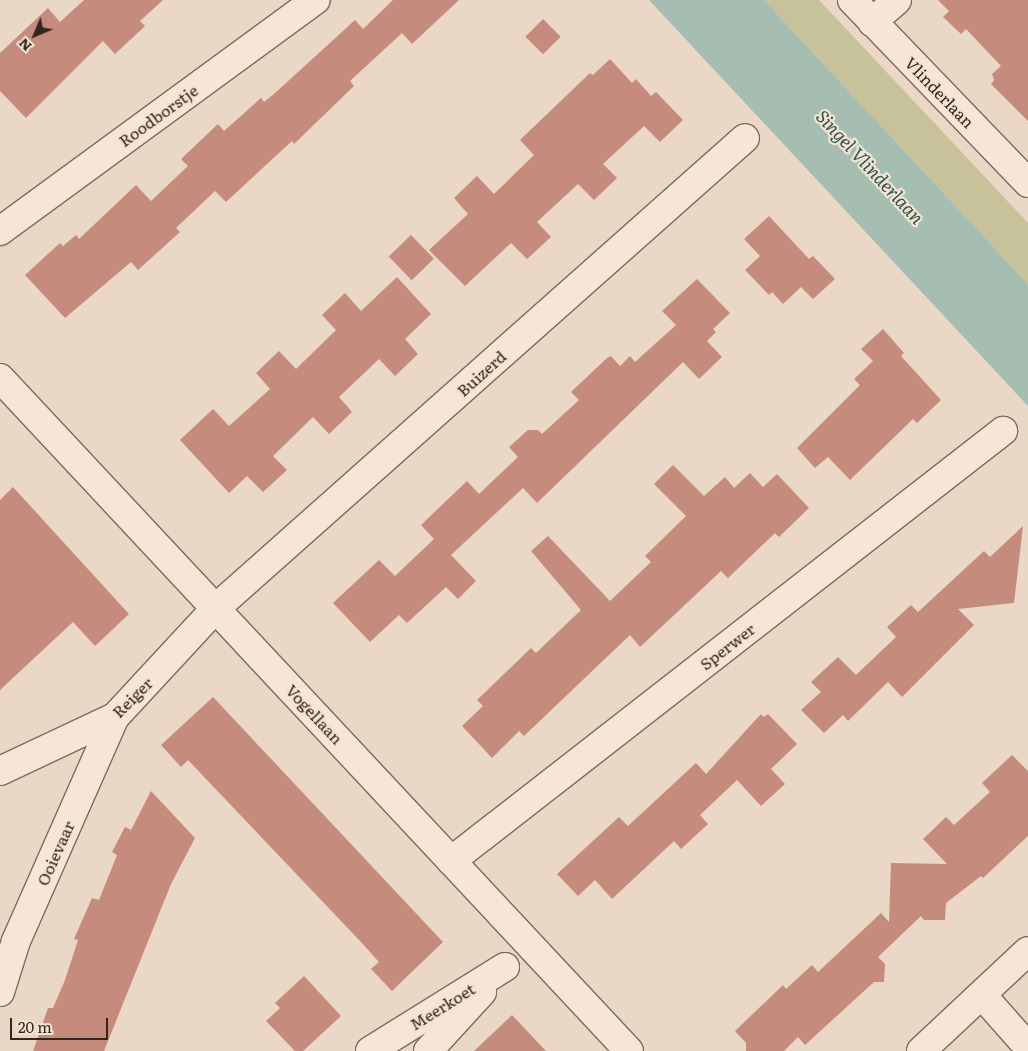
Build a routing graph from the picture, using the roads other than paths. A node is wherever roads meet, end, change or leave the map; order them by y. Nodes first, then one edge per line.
1 (316, 0) edge
2 (852, 0) edge
3 (897, 0) edge
4 (872, 22) junction
5 (745, 138) dead end
6 (1028, 183) edge
7 (0, 231) edge
8 (0, 378) edge
9 (1003, 431) dead end
10 (217, 608) junction
11 (115, 717) junction
12 (0, 771) edge
13 (450, 860) junction
14 (527, 943) junction
15 (1028, 951) edge
16 (505, 967) junction
17 (0, 992) edge
18 (982, 995) junction
19 (1028, 1047) edge
20 (377, 1049) edge
21 (428, 1051) edge
22 (629, 1051) edge
23 (921, 1051) edge

1 - 7 street, Roodborstje
2 - 4 street, Vlinderlaan
3 - 4 street
4 - 6 street, Vlinderlaan
5 - 10 street, Buizerd
8 - 10 street, Vogellaan
9 - 13 street, Sperwer
10 - 11 street, Reiger
10 - 13 street, Vogellaan
11 - 12 street, Reiger
11 - 17 street, Ooievaar
13 - 14 street, Vogellaan
14 - 16 street, Meerkoet
14 - 22 street, Vogellaan
15 - 18 street
16 - 20 street, Meerkoet
16 - 21 street, Meerkoet
18 - 19 street
18 - 23 street

